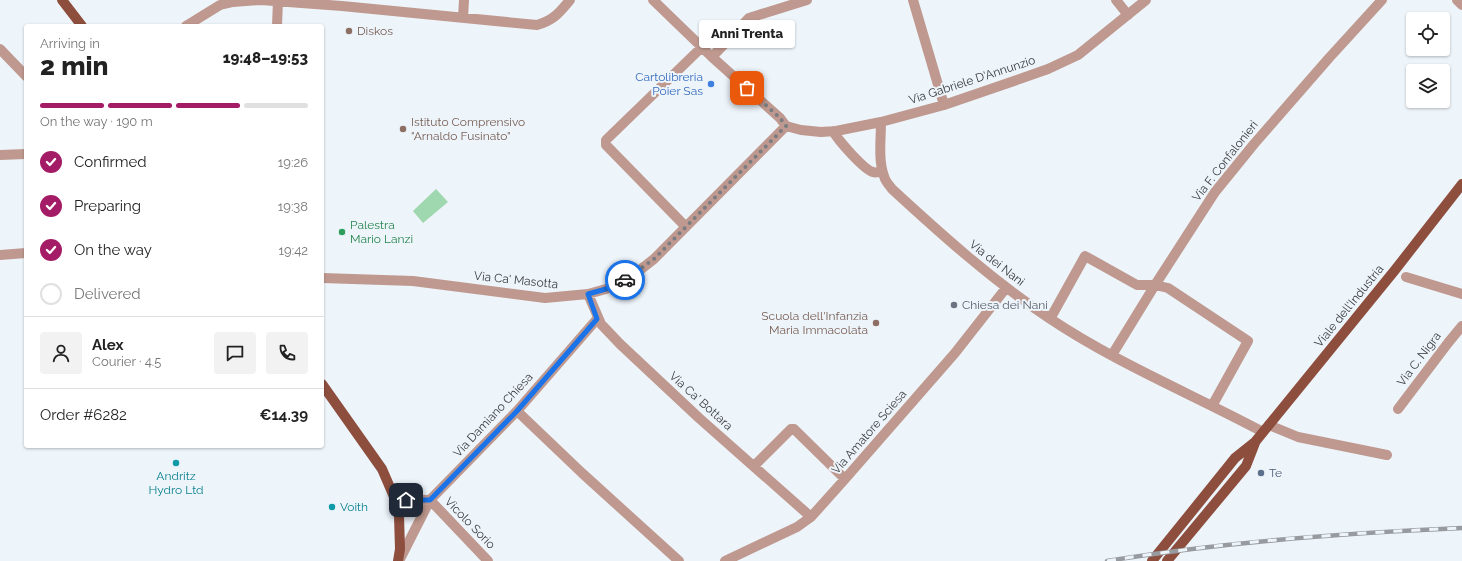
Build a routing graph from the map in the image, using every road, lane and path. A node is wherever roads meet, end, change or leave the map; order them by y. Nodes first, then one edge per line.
1 (62, 0) edge
2 (464, 0) edge
3 (570, 0) edge
4 (653, 0) edge
5 (807, 0) edge
6 (913, 0) edge
7 (1116, 0) edge
8 (1146, 0) edge
9 (1382, 0) edge
10 (1457, 0) edge
11 (278, 1) edge
12 (1462, 5) edge
13 (1128, 15) junction
14 (463, 18) junction
15 (80, 24) edge
16 (189, 24) edge
17 (277, 24) edge
18 (702, 47) junction
19 (0, 50) edge
20 (712, 56) junction
21 (24, 74) edge
22 (944, 105) junction
23 (881, 122) junction
24 (786, 126) junction
25 (833, 131) junction
26 (24, 154) edge
27 (0, 155) edge
28 (882, 170) junction
29 (1462, 184) edge
30 (686, 227) junction
31 (24, 253) edge
32 (0, 255) edge
33 (324, 278) edge
34 (1406, 278) dead end
35 (1155, 285) junction
36 (1006, 288) junction
37 (588, 294) junction
38 (1462, 294) edge
39 (1050, 318) junction
40 (597, 319) junction
41 (1462, 326) edge
42 (1112, 355) junction
43 (324, 387) edge
44 (1212, 406) junction
45 (1398, 409) dead end
46 (517, 411) junction
47 (1266, 428) junction
48 (1255, 442) junction
49 (1387, 455) dead end
50 (754, 466) junction
51 (846, 479) junction
52 (395, 499) junction
53 (430, 500) junction
54 (811, 517) junction
55 (399, 561) edge
56 (488, 561) edge
57 (679, 561) edge
58 (725, 561) edge
59 (1152, 561) edge
60 (1167, 561) edge

1 - 15 main road
2 - 14 street
3 - 14 street
4 - 18 street
5 - 20 street
6 - 22 street
7 - 13 street
8 - 13 street, Via Gabriele D'Annunzio
9 - 35 street, Via F. Confalonieri
10 - 12 street
11 - 14 street
11 - 16 street
11 - 17 street
13 - 22 street, Via Gabriele D'Annunzio
18 - 20 street
18 - 30 street
19 - 21 street
20 - 24 street
22 - 23 street, Via Gabriele D'Annunzio
23 - 25 street, Via Gabriele D'Annunzio
23 - 28 street, Via dei Nani
24 - 25 street, Via Gabriele D'Annunzio
24 - 30 street, Via Ca' Masotta
25 - 28 street
26 - 27 street
28 - 36 street, Via dei Nani
29 - 47 main road, Viale dell'Industria
30 - 37 street, Via Ca' Masotta
31 - 32 street
33 - 37 street, Via Ca' Masotta
34 - 38 street
35 - 39 street
35 - 42 street, Via F. Confalonieri
35 - 44 street
36 - 39 street, Via dei Nani
36 - 51 street, Via Amatore Sciesa
37 - 40 street, Via Ca' Bottara
39 - 42 street, Via dei Nani
40 - 46 street, Via Damiano Chiesa
40 - 50 street, Via Ca' Bottara
41 - 45 street, Via C. Nigra
42 - 44 street, Via dei Nani
43 - 52 main road
44 - 47 street, Via dei Nani
46 - 53 street, Via Damiano Chiesa
46 - 57 street
47 - 48 main road, Viale dell'Industria
47 - 49 street, Via dei Nani
48 - 59 main road, Viale dell'Industria
48 - 60 main road, Viale dell'Industria
50 - 51 street
50 - 54 street, Via Ca' Bottara
51 - 54 street, Via Amatore Sciesa
52 - 53 street
52 - 55 main road
53 - 55 street, Vicolo Sorio
53 - 56 street, Vicolo Sorio
54 - 58 street, Via Amatore Sciesa

